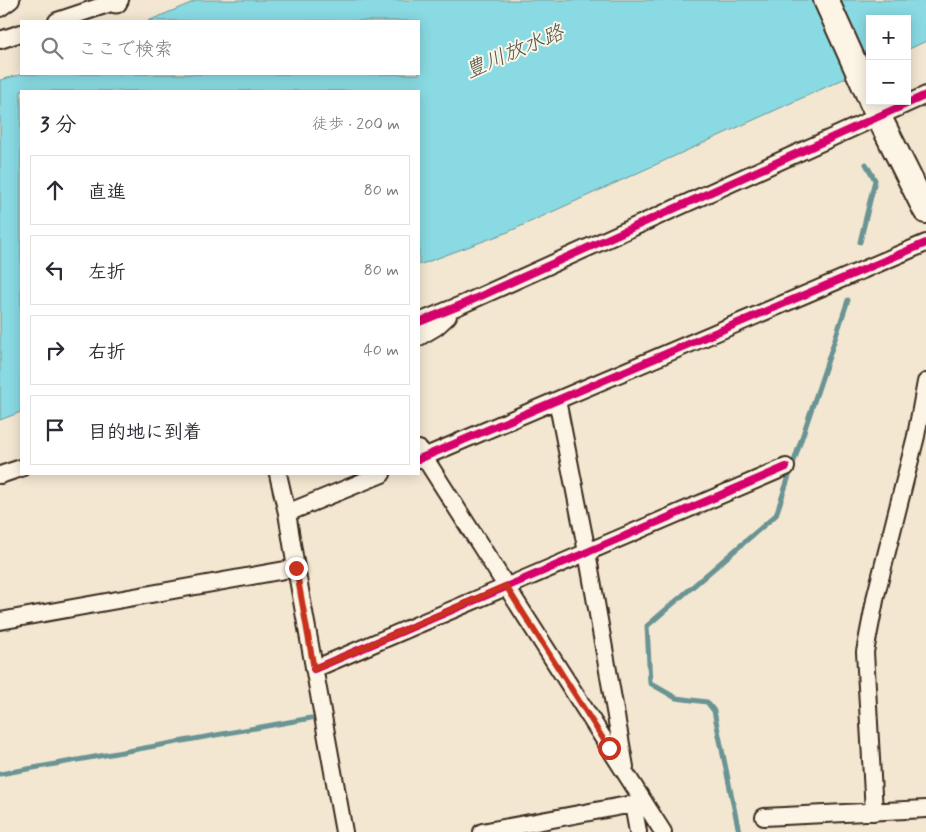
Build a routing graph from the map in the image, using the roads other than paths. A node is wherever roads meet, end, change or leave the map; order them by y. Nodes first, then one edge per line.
1 (10, 0) edge
2 (826, 0) edge
3 (118, 1) edge
4 (0, 8) edge
5 (60, 20) edge
6 (20, 33) edge
7 (0, 40) edge
8 (866, 90) edge
9 (926, 94) edge
10 (911, 96) edge
11 (866, 103) edge
12 (873, 105) edge
13 (926, 211) edge
14 (926, 243) edge
15 (461, 305) junction
16 (420, 322) edge
17 (420, 336) edge
18 (926, 382) edge
19 (557, 400) junction
20 (420, 455) edge
21 (786, 467) dead end
22 (20, 468) edge
23 (0, 475) edge
24 (278, 475) edge
25 (380, 475) edge
26 (287, 513) junction
27 (587, 552) junction
28 (296, 568) junction
29 (506, 586) junction
30 (0, 621) edge
31 (314, 669) junction
32 (627, 776) junction
33 (638, 803) junction
34 (926, 809) edge
35 (874, 812) junction
36 (764, 817) dead end
37 (344, 832) edge
38 (482, 832) edge
39 (638, 832) edge
40 (663, 832) edge

1 - 4 street
2 - 8 main road
3 - 5 street
6 - 7 street
9 - 10 street
11 - 15 street
12 - 13 main road
14 - 19 street
15 - 16 street
15 - 17 street
18 - 35 street
19 - 20 street
19 - 27 street
20 - 29 street
21 - 27 street
22 - 23 street
24 - 26 street
25 - 26 street
26 - 28 street
27 - 29 street
27 - 32 street
28 - 30 street
28 - 31 street
29 - 31 street
29 - 32 street
31 - 37 street
32 - 33 street
33 - 38 street
33 - 39 street
33 - 40 street
34 - 35 street
35 - 36 street

